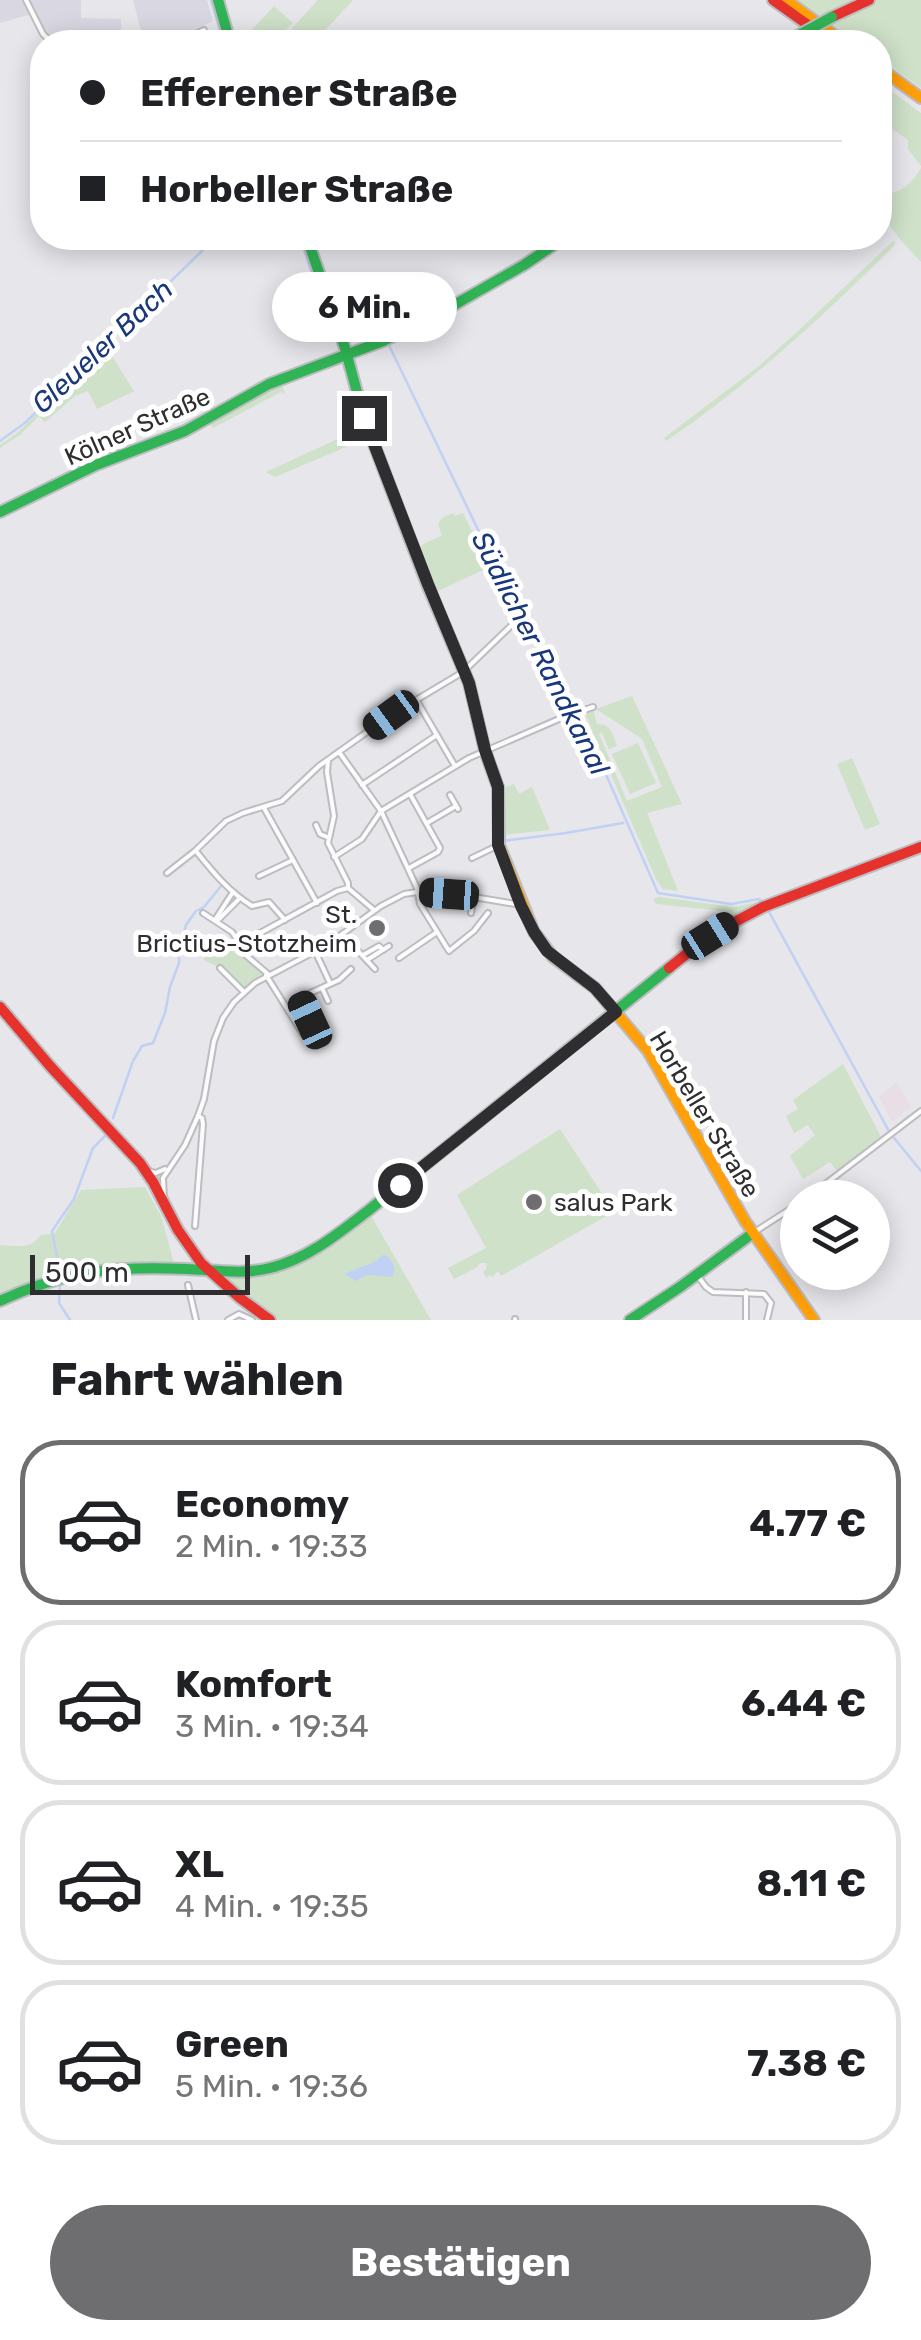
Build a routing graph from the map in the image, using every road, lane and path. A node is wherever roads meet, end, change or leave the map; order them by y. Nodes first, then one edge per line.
1 (26, 0) edge
2 (218, 0) edge
3 (772, 0) edge
4 (786, 0) edge
5 (869, 0) edge
6 (41, 30) edge
7 (227, 30) edge
8 (808, 30) edge
9 (815, 30) edge
10 (827, 30) edge
11 (892, 77) edge
12 (892, 85) edge
13 (921, 98) edge
14 (921, 106) edge
15 (311, 250) edge
16 (546, 250) edge
17 (347, 355) junction
18 (0, 512) edge
19 (517, 620) dead end
20 (465, 670) junction
21 (416, 700) junction
22 (593, 707) dead end
23 (437, 735) junction
24 (485, 750) junction
25 (339, 752) junction
26 (328, 761) junction
27 (319, 766) junction
28 (455, 766) junction
29 (327, 772) junction
30 (362, 785) junction
31 (410, 794) junction
32 (450, 795) dead end
33 (264, 808) junction
34 (380, 811) junction
35 (427, 824) junction
36 (316, 825) dead end
37 (328, 837) junction
38 (498, 845) junction
39 (921, 848) edge
40 (195, 851) junction
41 (334, 857) junction
42 (472, 858) dead end
43 (293, 860) junction
44 (408, 868) junction
45 (167, 872) dead end
46 (259, 876) dead end
47 (348, 888) junction
48 (234, 892) junction
49 (417, 892) junction
50 (474, 897) junction
51 (240, 898) junction
52 (316, 902) junction
53 (521, 906) junction
54 (374, 910) junction
55 (488, 912) dead end
56 (204, 913) dead end
57 (471, 913) dead end
58 (285, 920) junction
59 (216, 921) junction
60 (437, 932) junction
61 (342, 934) junction
62 (240, 944) junction
63 (386, 948) dead end
64 (315, 951) junction
65 (365, 958) junction
66 (398, 958) dead end
67 (220, 968) dead end
68 (375, 969) dead end
69 (351, 970) dead end
70 (267, 974) junction
71 (331, 984) junction
72 (322, 988) junction
73 (244, 992) junction
74 (328, 1001) dead end
75 (0, 1007) edge
76 (616, 1012) junction
77 (310, 1020) dead end
78 (304, 1034) dead end
79 (921, 1111) edge
80 (198, 1116) junction
81 (169, 1167) junction
82 (145, 1171) junction
83 (831, 1180) edge
84 (153, 1182) junction
85 (165, 1204) junction
86 (780, 1216) edge
87 (195, 1226) dead end
88 (753, 1233) junction
89 (195, 1256) junction
90 (189, 1270) junction
91 (206, 1270) junction
92 (227, 1271) junction
93 (697, 1275) junction
94 (222, 1284) junction
95 (188, 1285) dead end
96 (746, 1292) junction
97 (0, 1301) edge
98 (643, 1316) edge
99 (196, 1320) edge
100 (228, 1320) edge
101 (252, 1320) edge
102 (270, 1320) edge
103 (630, 1320) edge
104 (746, 1320) edge
105 (767, 1320) edge
106 (817, 1320) edge

1 - 6 street
2 - 7 main road
3 - 9 main road
4 - 10 main road
5 - 8 main road, bridge
11 - 13 main road
12 - 14 main road
15 - 17 main road, Horbeller Straße
16 - 17 main road, Kölner Straße
17 - 18 main road, Kölner Straße
17 - 20 main road, Horbeller Straße
19 - 20 street
20 - 21 street
20 - 24 main road, Horbeller Straße
21 - 23 street
21 - 25 street
22 - 24 street
23 - 28 street
23 - 30 street
24 - 28 street
24 - 38 main road, Horbeller Straße
25 - 26 street
25 - 30 street
26 - 27 street
26 - 29 street
27 - 29 street
27 - 33 street
28 - 31 street
29 - 37 street
30 - 34 street
31 - 34 street
31 - 35 street
32 - 35 street
33 - 40 street
33 - 43 street
34 - 41 street
34 - 44 street
35 - 44 street
36 - 37 street
37 - 41 street
38 - 42 street
38 - 53 main road, Horbeller Straße
39 - 76 main road
40 - 45 street
40 - 48 street
41 - 47 street
43 - 46 street
43 - 52 street
44 - 49 street
47 - 52 street
47 - 54 street
48 - 51 street
48 - 59 street
49 - 50 street
49 - 54 street
49 - 60 street
50 - 53 street
50 - 57 street
51 - 58 street
51 - 59 street
52 - 58 street
53 - 76 main road, Horbeller Straße
54 - 61 street
55 - 60 street
56 - 59 street
58 - 62 street
59 - 62 street
60 - 66 street
61 - 64 street
61 - 65 street
62 - 70 street
63 - 65 street
64 - 70 street
64 - 71 street
65 - 68 street
67 - 73 street
69 - 71 street
70 - 73 street
70 - 78 street
71 - 72 street
72 - 74 street
72 - 77 street
73 - 80 street
75 - 82 main road
76 - 88 main road, Horbeller Straße
76 - 92 main road
79 - 83 street
80 - 81 street
80 - 87 street
81 - 82 street
81 - 84 street
81 - 85 street
82 - 84 main road
84 - 85 main road
85 - 89 main road
86 - 88 street
88 - 93 main road
88 - 106 main road, Horbeller Straße
89 - 90 main road
89 - 91 main road
90 - 91 main road
90 - 97 main road
91 - 92 main road
91 - 94 main road
92 - 94 main road
93 - 96 street
93 - 98 main road
94 - 102 main road
95 - 99 street
96 - 104 street
96 - 105 street
98 - 103 main road
100 - 101 street

